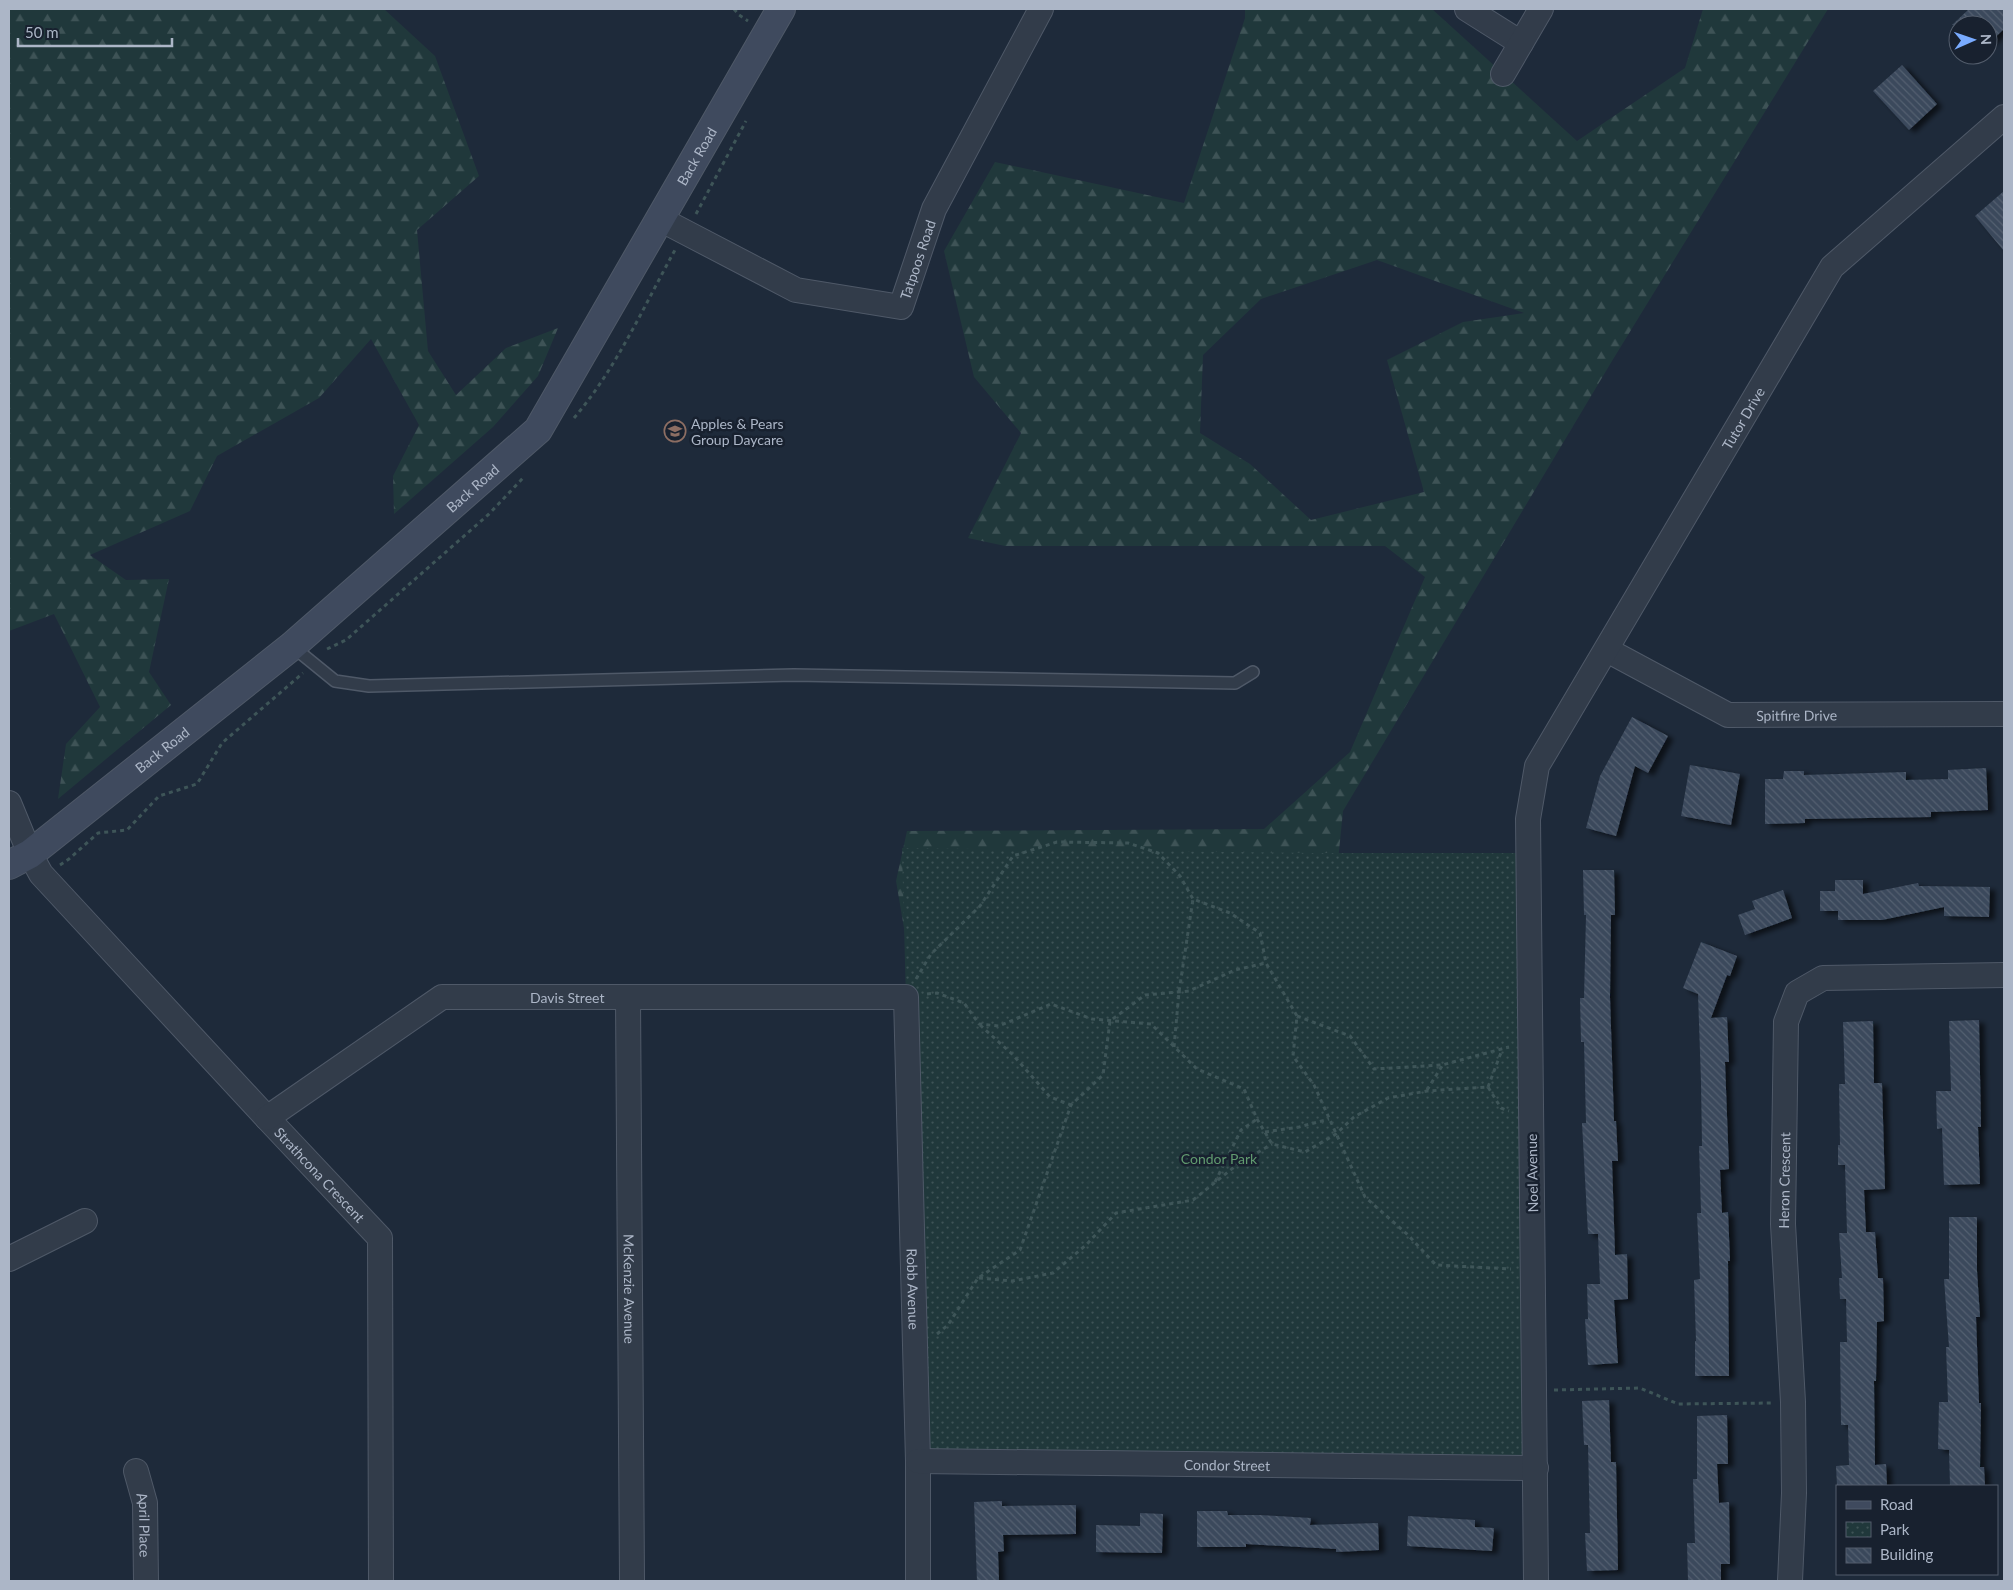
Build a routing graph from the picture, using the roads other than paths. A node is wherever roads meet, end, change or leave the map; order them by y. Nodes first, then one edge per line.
1 (781, 9) edge
2 (1041, 9) edge
3 (1467, 9) edge
4 (1541, 9) edge
5 (1521, 43) junction
6 (1503, 74) dead end
7 (2004, 117) edge
8 (660, 219) junction
9 (292, 646) junction
10 (1607, 650) junction
11 (1253, 672) dead end
12 (2004, 714) edge
13 (1537, 766) joint
14 (9, 804) edge
15 (20, 860) edge
16 (2004, 975) edge
17 (906, 997) joint
18 (628, 998) junction
19 (267, 1118) junction
20 (85, 1221) dead end
21 (9, 1259) edge
22 (918, 1461) junction
23 (1536, 1468) junction
24 (136, 1470) dead end
25 (146, 1581) edge
26 (381, 1581) edge
27 (632, 1581) edge
28 (918, 1581) edge
29 (1536, 1581) edge
30 (1790, 1581) edge

1 - 8 street, Back Road
2 - 8 street, Tatpoos Road
3 - 5 street
4 - 5 street
5 - 6 street
7 - 10 street, Tutor Drive
8 - 9 street, Back Road
9 - 11 lane
9 - 15 street, Back Road
10 - 12 street, Spitfire Drive
10 - 13 street, Tutor Drive
13 - 23 street, Noel Avenue
14 - 15 street, Strathcona Crescent
15 - 19 street, Strathcona Crescent
16 - 30 street, Heron Crescent
17 - 18 street, Davis Street
17 - 22 street, Robb Avenue
18 - 19 street, Davis Street
18 - 27 street, McKenzie Avenue
19 - 26 street, Strathcona Crescent
20 - 21 street
22 - 23 street, Condor Street
22 - 28 street, Robb Avenue
23 - 29 street, Noel Avenue
24 - 25 street, April Place

